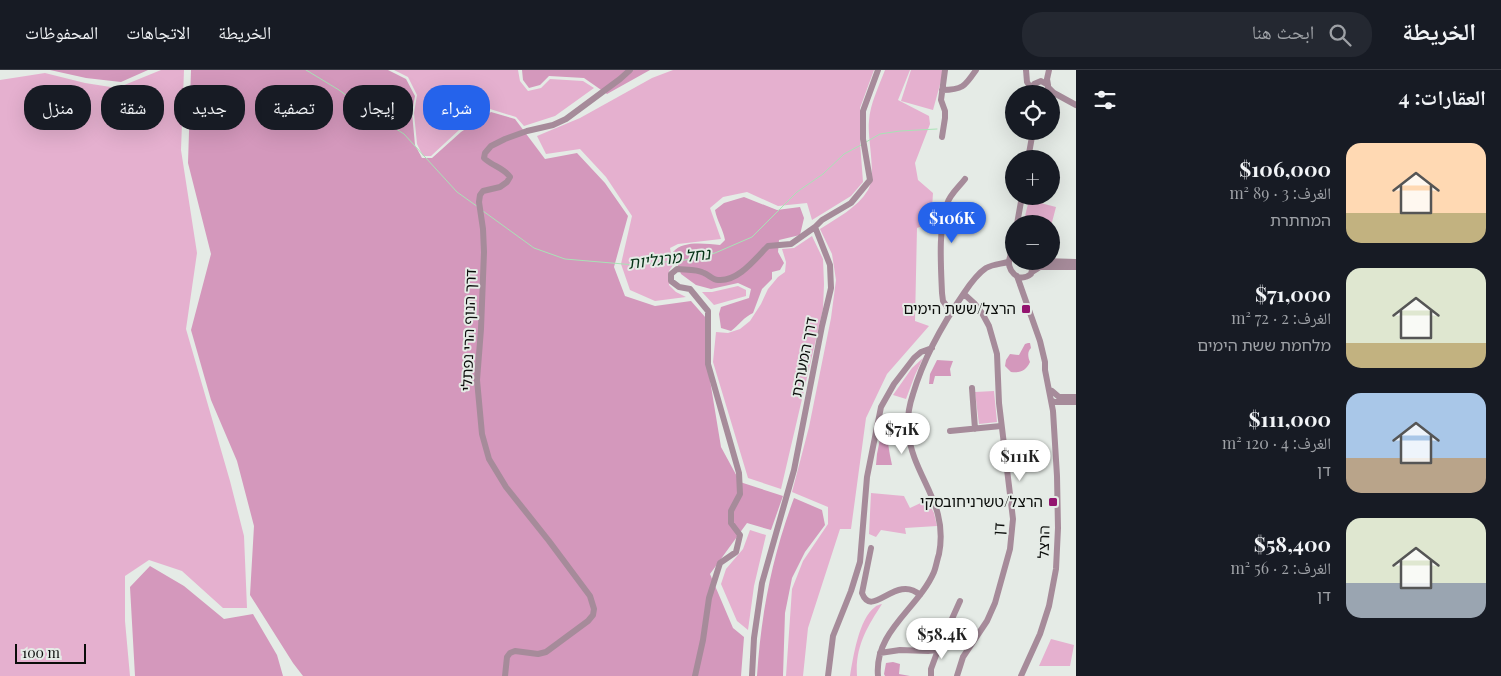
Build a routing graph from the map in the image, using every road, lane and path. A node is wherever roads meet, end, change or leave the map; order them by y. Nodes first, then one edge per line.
1 (630, 70) edge
2 (878, 70) edge
3 (945, 70) edge
4 (976, 70) edge
5 (1048, 70) edge
6 (1026, 73) edge
7 (1037, 81) junction
8 (1029, 85) edge
9 (1033, 85) edge
10 (1046, 85) edge
11 (1048, 85) edge
12 (942, 90) junction
13 (1060, 97) edge
14 (1076, 105) edge
15 (942, 137) dead end
16 (965, 179) dead end
17 (815, 227) junction
18 (1005, 260) edge
19 (1060, 262) edge
20 (1076, 262) edge
21 (1076, 267) edge
22 (1012, 270) edge
23 (1030, 270) edge
24 (1030, 274) junction
25 (1017, 276) junction
26 (964, 294) junction
27 (951, 312) junction
28 (1030, 312) junction
29 (932, 348) junction
30 (1045, 362) junction
31 (972, 388) dead end
32 (1052, 391) junction
33 (1076, 397) edge
34 (1052, 401) junction
35 (1076, 402) edge
36 (1002, 426) junction
37 (975, 429) junction
38 (950, 431) dead end
39 (871, 548) dead end
40 (920, 594) junction
41 (960, 601) dead end
42 (938, 650) junction
43 (880, 654) junction
44 (1025, 668) junction
45 (505, 676) edge
46 (695, 676) edge
47 (752, 676) edge
48 (828, 676) edge
49 (878, 676) edge
50 (931, 676) edge
51 (957, 676) edge
52 (1021, 676) edge
53 (1026, 676) edge

1 - 45 street, דרך הנוף הרי נפתלי
2 - 17 street
3 - 12 street
4 - 12 street
5 - 7 street
5 - 11 street
6 - 7 street
6 - 8 street
7 - 9 street
7 - 10 street
12 - 15 street
13 - 14 street
16 - 27 street
17 - 46 street
17 - 47 street, דרך המערכת
18 - 26 street
19 - 20 street
21 - 24 street
22 - 25 street, הרצל
23 - 24 street, הרצל
24 - 25 street
24 - 28 street, הרצל
25 - 28 street, הרצל
26 - 27 street
26 - 36 street, דן
27 - 29 street
28 - 30 street, הרצל
29 - 40 street
29 - 48 street
30 - 32 street, הרצל
30 - 34 street, הרצל
31 - 37 street
32 - 33 street
32 - 34 street, הרצל
34 - 35 street
34 - 44 street, הרצל
36 - 37 street
36 - 51 street, דן
37 - 38 street
39 - 40 street
40 - 43 street
41 - 42 street
42 - 43 street
42 - 50 street
43 - 49 street
44 - 52 street, הרצל
44 - 53 street, הרצל

